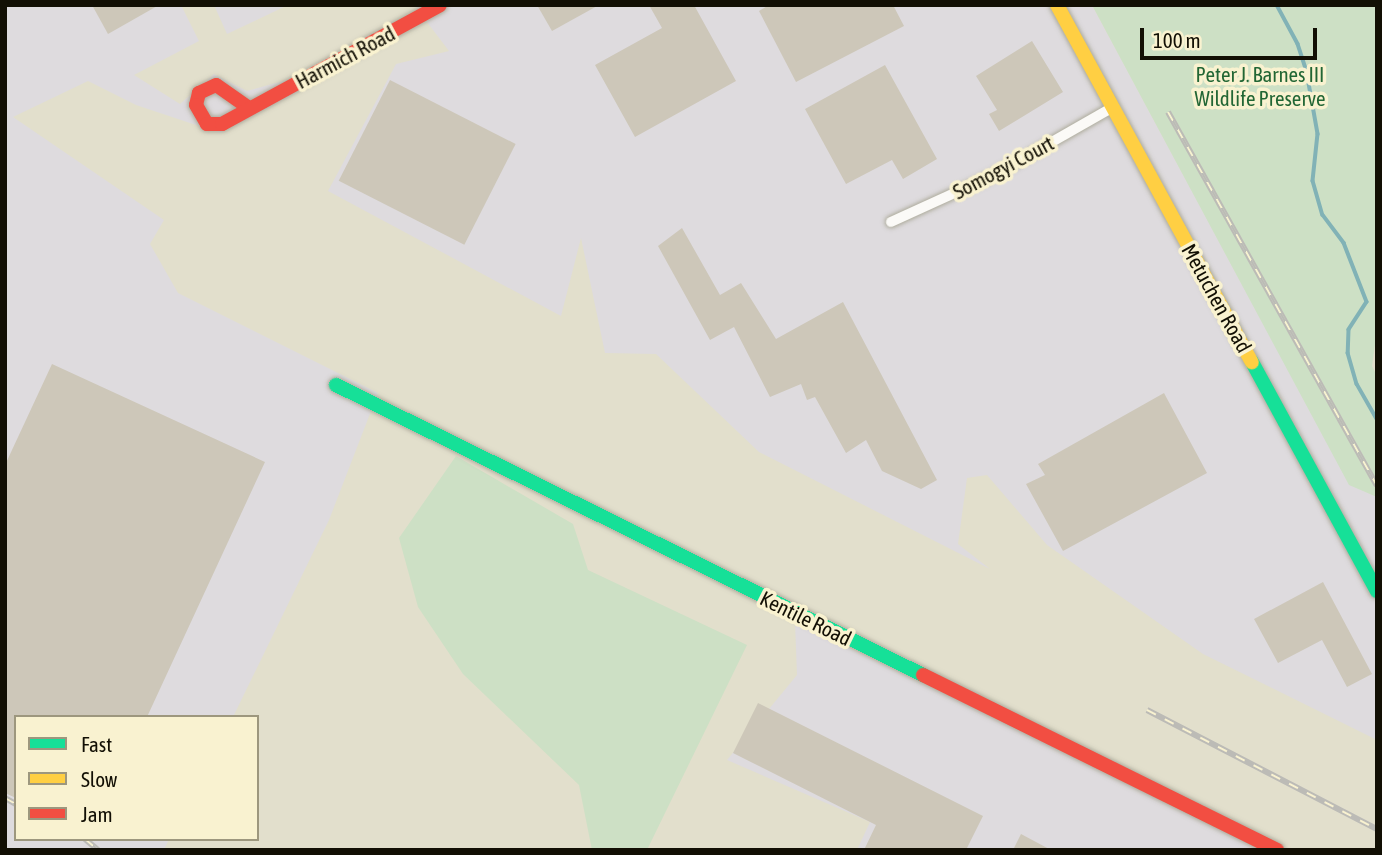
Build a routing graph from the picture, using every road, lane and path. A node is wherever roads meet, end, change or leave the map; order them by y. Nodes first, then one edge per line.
1 (440, 5) edge
2 (1057, 5) edge
3 (1113, 107) junction
4 (249, 108) dead end
5 (891, 222) dead end
6 (336, 384) dead end
7 (1377, 591) edge
8 (1277, 850) edge

1 - 4 street, Harmich Road
2 - 3 street, Metuchen Road
3 - 5 street, Somogyi Court
3 - 7 street, Metuchen Road
6 - 8 street, Kentile Road

